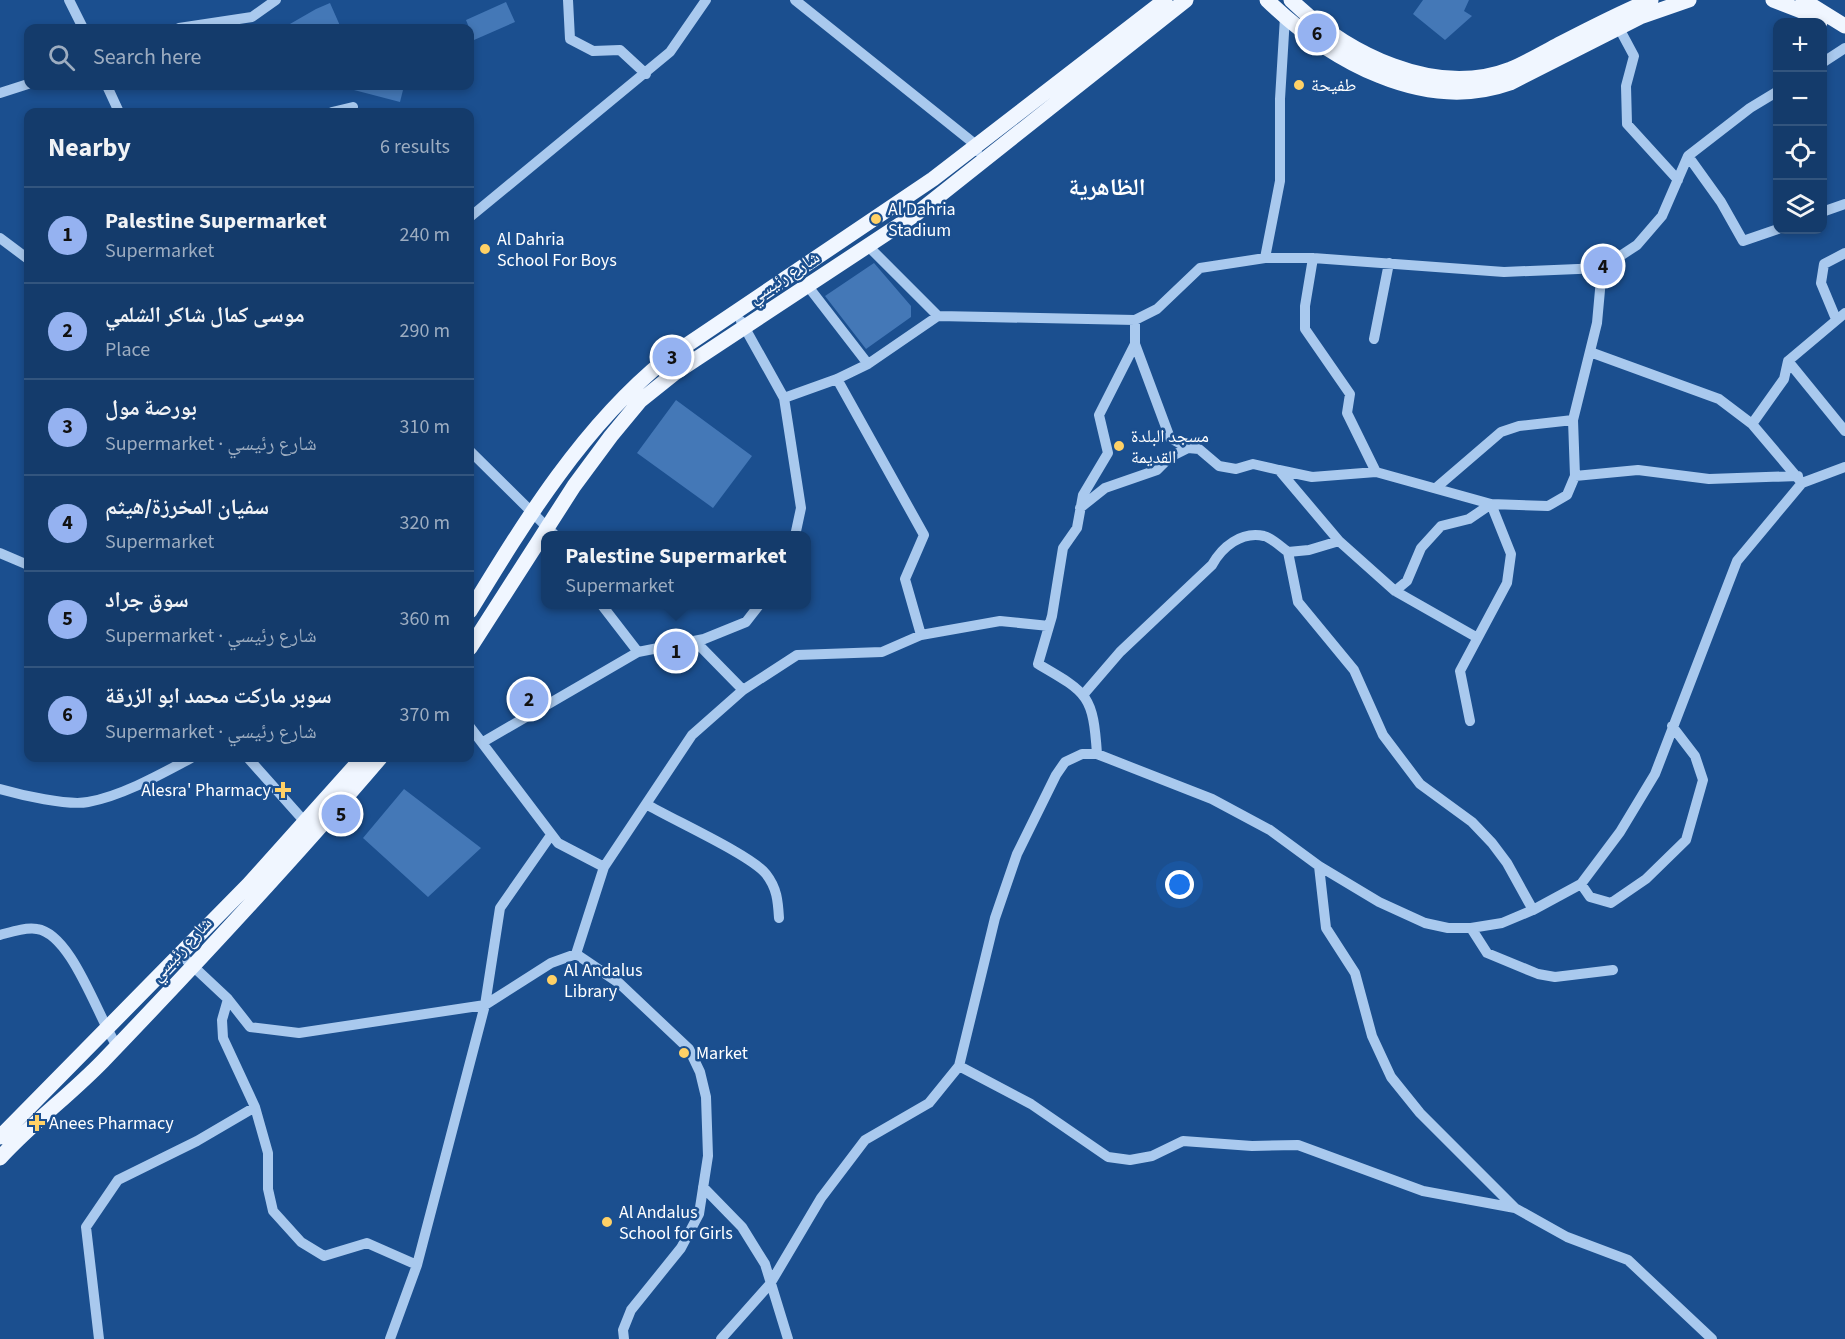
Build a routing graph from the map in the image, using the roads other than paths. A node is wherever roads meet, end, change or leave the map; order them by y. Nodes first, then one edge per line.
1 (69, 0) edge
2 (276, 0) edge
3 (568, 0) edge
4 (706, 0) edge
5 (795, 0) edge
6 (1164, 0) edge
7 (1186, 0) edge
8 (1267, 0) edge
9 (1291, 0) edge
10 (1651, 0) edge
11 (1689, 0) edge
12 (1773, 0) edge
13 (1803, 0) edge
14 (1285, 17) junction
15 (1813, 18) edge
16 (81, 24) edge
17 (206, 24) edge
18 (1827, 26) edge
19 (1845, 26) edge
20 (1619, 28) junction
21 (1845, 35) edge
22 (1845, 48) edge
23 (1827, 60) edge
24 (646, 74) junction
25 (24, 85) edge
26 (109, 90) edge
27 (0, 93) edge
28 (1773, 94) edge
29 (353, 107) dead end
30 (117, 108) edge
31 (349, 108) edge
32 (976, 145) junction
33 (1688, 156) junction
34 (979, 166) junction
35 (1678, 180) junction
36 (1845, 204) edge
37 (1827, 210) edge
38 (474, 214) edge
39 (1773, 231) edge
40 (0, 238) edge
41 (868, 246) junction
42 (1845, 253) edge
43 (24, 256) edge
44 (1264, 258) junction
45 (1313, 258) junction
46 (1389, 263) junction
47 (1602, 268) junction
48 (807, 285) junction
49 (734, 315) junction
50 (938, 316) junction
51 (1841, 316) edge
52 (1136, 320) junction
53 (745, 326) junction
54 (1374, 339) dead end
55 (1135, 344) junction
56 (1590, 352) junction
57 (1788, 361) junction
58 (868, 364) junction
59 (837, 379) junction
60 (783, 398) junction
61 (1573, 420) junction
62 (1752, 424) junction
63 (1845, 431) edge
64 (1188, 448) junction
65 (474, 455) edge
66 (1845, 467) edge
67 (1279, 470) junction
68 (1376, 472) junction
69 (1575, 476) junction
70 (1800, 480) junction
71 (1437, 487) junction
72 (1491, 504) junction
73 (1080, 508) junction
74 (533, 513) junction
75 (552, 531) edge
76 (796, 531) edge
77 (1339, 541) junction
78 (541, 547) edge
79 (1288, 552) junction
80 (0, 553) edge
81 (24, 563) edge
82 (1395, 591) junction
83 (474, 605) edge
84 (605, 609) edge
85 (756, 609) edge
86 (1049, 626) junction
87 (921, 634) junction
88 (1476, 637) junction
89 (695, 641) junction
90 (474, 642) edge
91 (638, 652) junction
92 (743, 690) junction
93 (1083, 695) junction
94 (1470, 721) dead end
95 (1672, 726) junction
96 (474, 732) edge
97 (483, 742) junction
98 (1097, 754) junction
99 (184, 762) edge
100 (252, 762) edge
101 (358, 762) edge
102 (377, 762) edge
103 (0, 789) edge
104 (646, 804) junction
105 (305, 822) junction
106 (551, 835) junction
107 (1319, 866) junction
108 (604, 867) junction
109 (1581, 884) junction
110 (1533, 910) junction
111 (779, 918) dead end
112 (1471, 928) junction
113 (0, 935) edge
114 (180, 954) junction
115 (576, 954) junction
116 (193, 966) junction
117 (1613, 970) dead end
118 (228, 999) junction
119 (485, 1005) junction
120 (106, 1029) junction
121 (117, 1046) junction
122 (959, 1066) junction
123 (255, 1107) junction
124 (0, 1137) edge
125 (0, 1158) edge
126 (703, 1187) junction
127 (1515, 1208) junction
128 (417, 1265) junction
129 (770, 1284) junction
130 (99, 1339) edge
131 (390, 1339) edge
132 (624, 1339) edge
133 (721, 1339) edge
134 (788, 1339) edge
135 (1712, 1339) edge

1 - 16 street
2 - 17 street
3 - 24 street
4 - 24 street
5 - 32 street
6 - 32 main road, شارع رئيسي
7 - 34 main road, شارع رئيسي
8 - 14 main road
9 - 10 main road
11 - 20 main road
12 - 15 main road
13 - 19 main road
14 - 20 main road
14 - 44 street
18 - 21 main road
20 - 35 street
22 - 23 street
24 - 38 street
25 - 27 street
26 - 30 street
28 - 33 street
29 - 31 street
32 - 34 street
32 - 49 main road, شارع رئيسي
33 - 35 street
33 - 39 street
34 - 41 main road, شارع رئيسي
35 - 47 street
36 - 37 street
40 - 43 street
41 - 48 main road, شارع رئيسي
41 - 50 street
42 - 51 street
44 - 45 street
44 - 52 street
45 - 46 street
45 - 68 street
46 - 47 street
46 - 54 street
47 - 56 street
48 - 53 main road, شارع رئيسي
48 - 58 street
49 - 53 street
49 - 74 main road, شارع رئيسي
50 - 52 street
50 - 58 street
51 - 57 street
52 - 55 street
53 - 60 street
53 - 75 main road, شارع رئيسي
55 - 64 street
55 - 73 street
56 - 61 street
56 - 62 street
57 - 62 street
57 - 63 street
58 - 59 street
59 - 60 street
59 - 87 street
60 - 76 street
61 - 69 street
61 - 71 street
62 - 70 street
64 - 67 street
64 - 73 street
65 - 74 street
66 - 70 street
67 - 68 street
67 - 77 street
68 - 71 street
69 - 70 street
69 - 72 street
70 - 95 street
71 - 72 street
72 - 82 street
72 - 88 street
73 - 86 street
74 - 75 street
74 - 83 main road, شارع رئيسي
77 - 79 street
77 - 82 street
78 - 90 main road, شارع رئيسي
79 - 93 street
79 - 110 street
80 - 81 street
82 - 88 street
84 - 91 street
85 - 89 street
86 - 87 street
86 - 93 street
87 - 92 street
88 - 94 street
89 - 91 street
89 - 92 street
91 - 97 street
92 - 104 street
93 - 98 street
95 - 109 street
95 - 109 street
96 - 97 street
97 - 106 street
98 - 107 street
98 - 122 street
99 - 103 street
100 - 105 street
101 - 105 main road, شارع رئيسي
102 - 116 main road, شارع رئيسي
104 - 108 street
104 - 111 street
105 - 114 main road, شارع رئيسي
106 - 108 street
106 - 119 street
107 - 112 street
107 - 127 street
108 - 115 street
109 - 110 street
110 - 112 street
112 - 117 street
113 - 120 street
114 - 116 street
114 - 120 main road, شارع رئيسي
115 - 119 street
115 - 126 street
116 - 118 street
116 - 121 main road, شارع رئيسي
118 - 119 street
118 - 123 street
119 - 128 street
120 - 121 street
120 - 124 main road, شارع رئيسي
121 - 125 main road, شارع رئيسي
122 - 127 street
122 - 129 street
123 - 128 street
123 - 130 street
126 - 129 street
126 - 132 street
127 - 135 street
128 - 131 street
129 - 133 street
129 - 134 street

